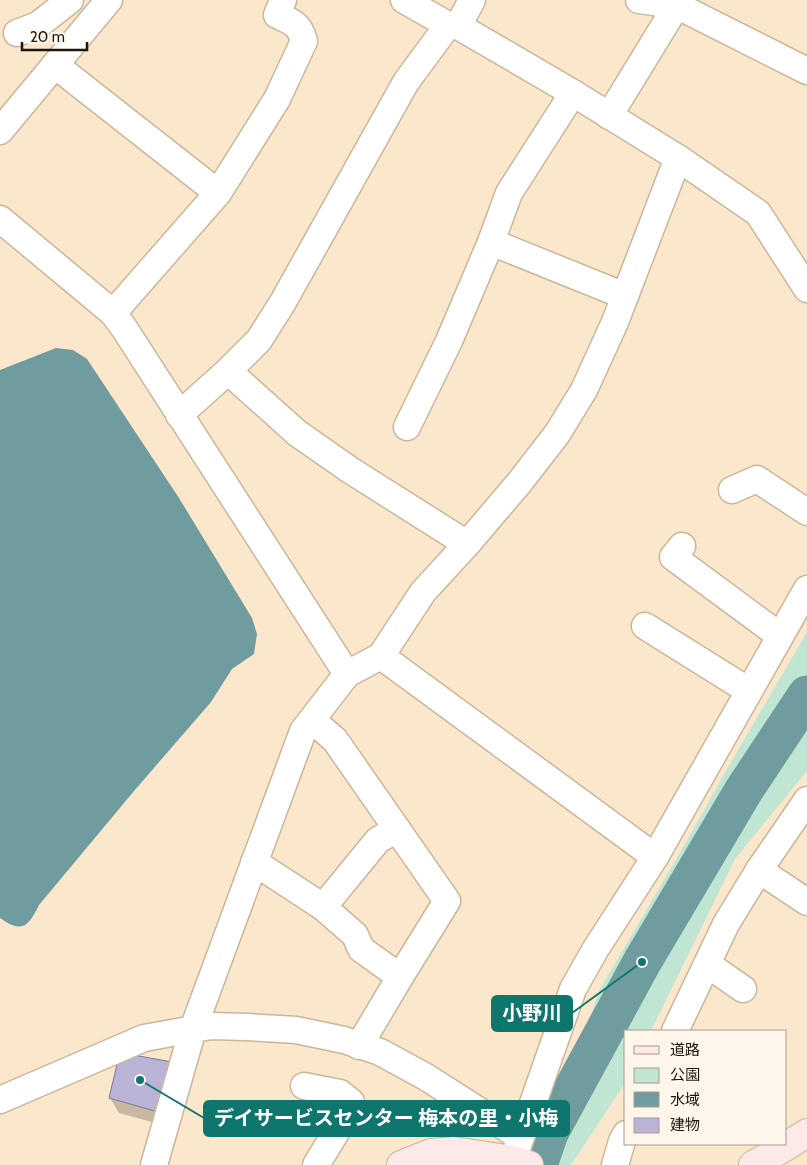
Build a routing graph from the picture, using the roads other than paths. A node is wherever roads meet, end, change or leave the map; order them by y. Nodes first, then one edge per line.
1 (70, 0) edge
2 (283, 0) edge
3 (404, 0) edge
4 (472, 0) edge
5 (639, 0) edge
6 (105, 1) edge
7 (678, 3) edge
8 (453, 26) junction
9 (17, 33) dead end
10 (55, 65) junction
11 (807, 71) edge
12 (573, 93) junction
13 (609, 116) junction
14 (0, 131) edge
15 (678, 158) junction
16 (218, 193) junction
17 (0, 219) edge
18 (491, 242) junction
19 (807, 289) edge
20 (625, 296) junction
21 (113, 313) junction
22 (228, 371) junction
23 (179, 414) junction
24 (407, 427) dead end
25 (732, 490) dead end
26 (807, 512) edge
27 (467, 544) junction
28 (682, 546) dead end
29 (807, 590) edge
30 (645, 626) dead end
31 (780, 636) junction
32 (381, 656) junction
33 (347, 674) junction
34 (749, 691) junction
35 (312, 720) junction
36 (807, 800) edge
37 (397, 829) junction
38 (655, 857) junction
39 (254, 862) junction
40 (759, 870) junction
41 (807, 902) edge
42 (323, 907) junction
43 (707, 964) junction
44 (400, 977) junction
45 (743, 989) dead end
46 (192, 1029) junction
47 (676, 1030) edge
48 (359, 1046) junction
49 (304, 1086) dead end
50 (1, 1097) edge
51 (807, 1133) edge
52 (624, 1138) edge
53 (519, 1158) edge
54 (154, 1165) edge
55 (316, 1165) edge
56 (401, 1165) edge
57 (615, 1165) edge
58 (753, 1165) edge

1 - 9 street
2 - 16 street
3 - 8 street
4 - 8 street
5 - 7 street
6 - 10 street
7 - 11 street
7 - 13 street
8 - 12 street
8 - 22 street
10 - 14 street
10 - 16 street
12 - 13 street
12 - 18 street
13 - 15 street
15 - 19 street
15 - 20 street
16 - 21 street
17 - 21 street
18 - 20 street
18 - 24 street
20 - 27 street
21 - 23 street
22 - 23 street
22 - 27 street
23 - 33 street
25 - 26 street
27 - 32 street
28 - 31 street
29 - 31 street
30 - 34 street
31 - 34 street
32 - 33 street
32 - 38 street
33 - 35 street
34 - 38 street
35 - 37 street
35 - 39 street
36 - 40 street
37 - 42 street
37 - 44 street
38 - 53 street
39 - 42 street
39 - 46 street
40 - 41 street
40 - 43 street
42 - 44 street
43 - 45 street
43 - 47 street
44 - 48 street
46 - 48 street
46 - 50 street
46 - 54 street
48 - 53 street
49 - 55 street
51 - 58 main road
52 - 57 street
53 - 56 main road

